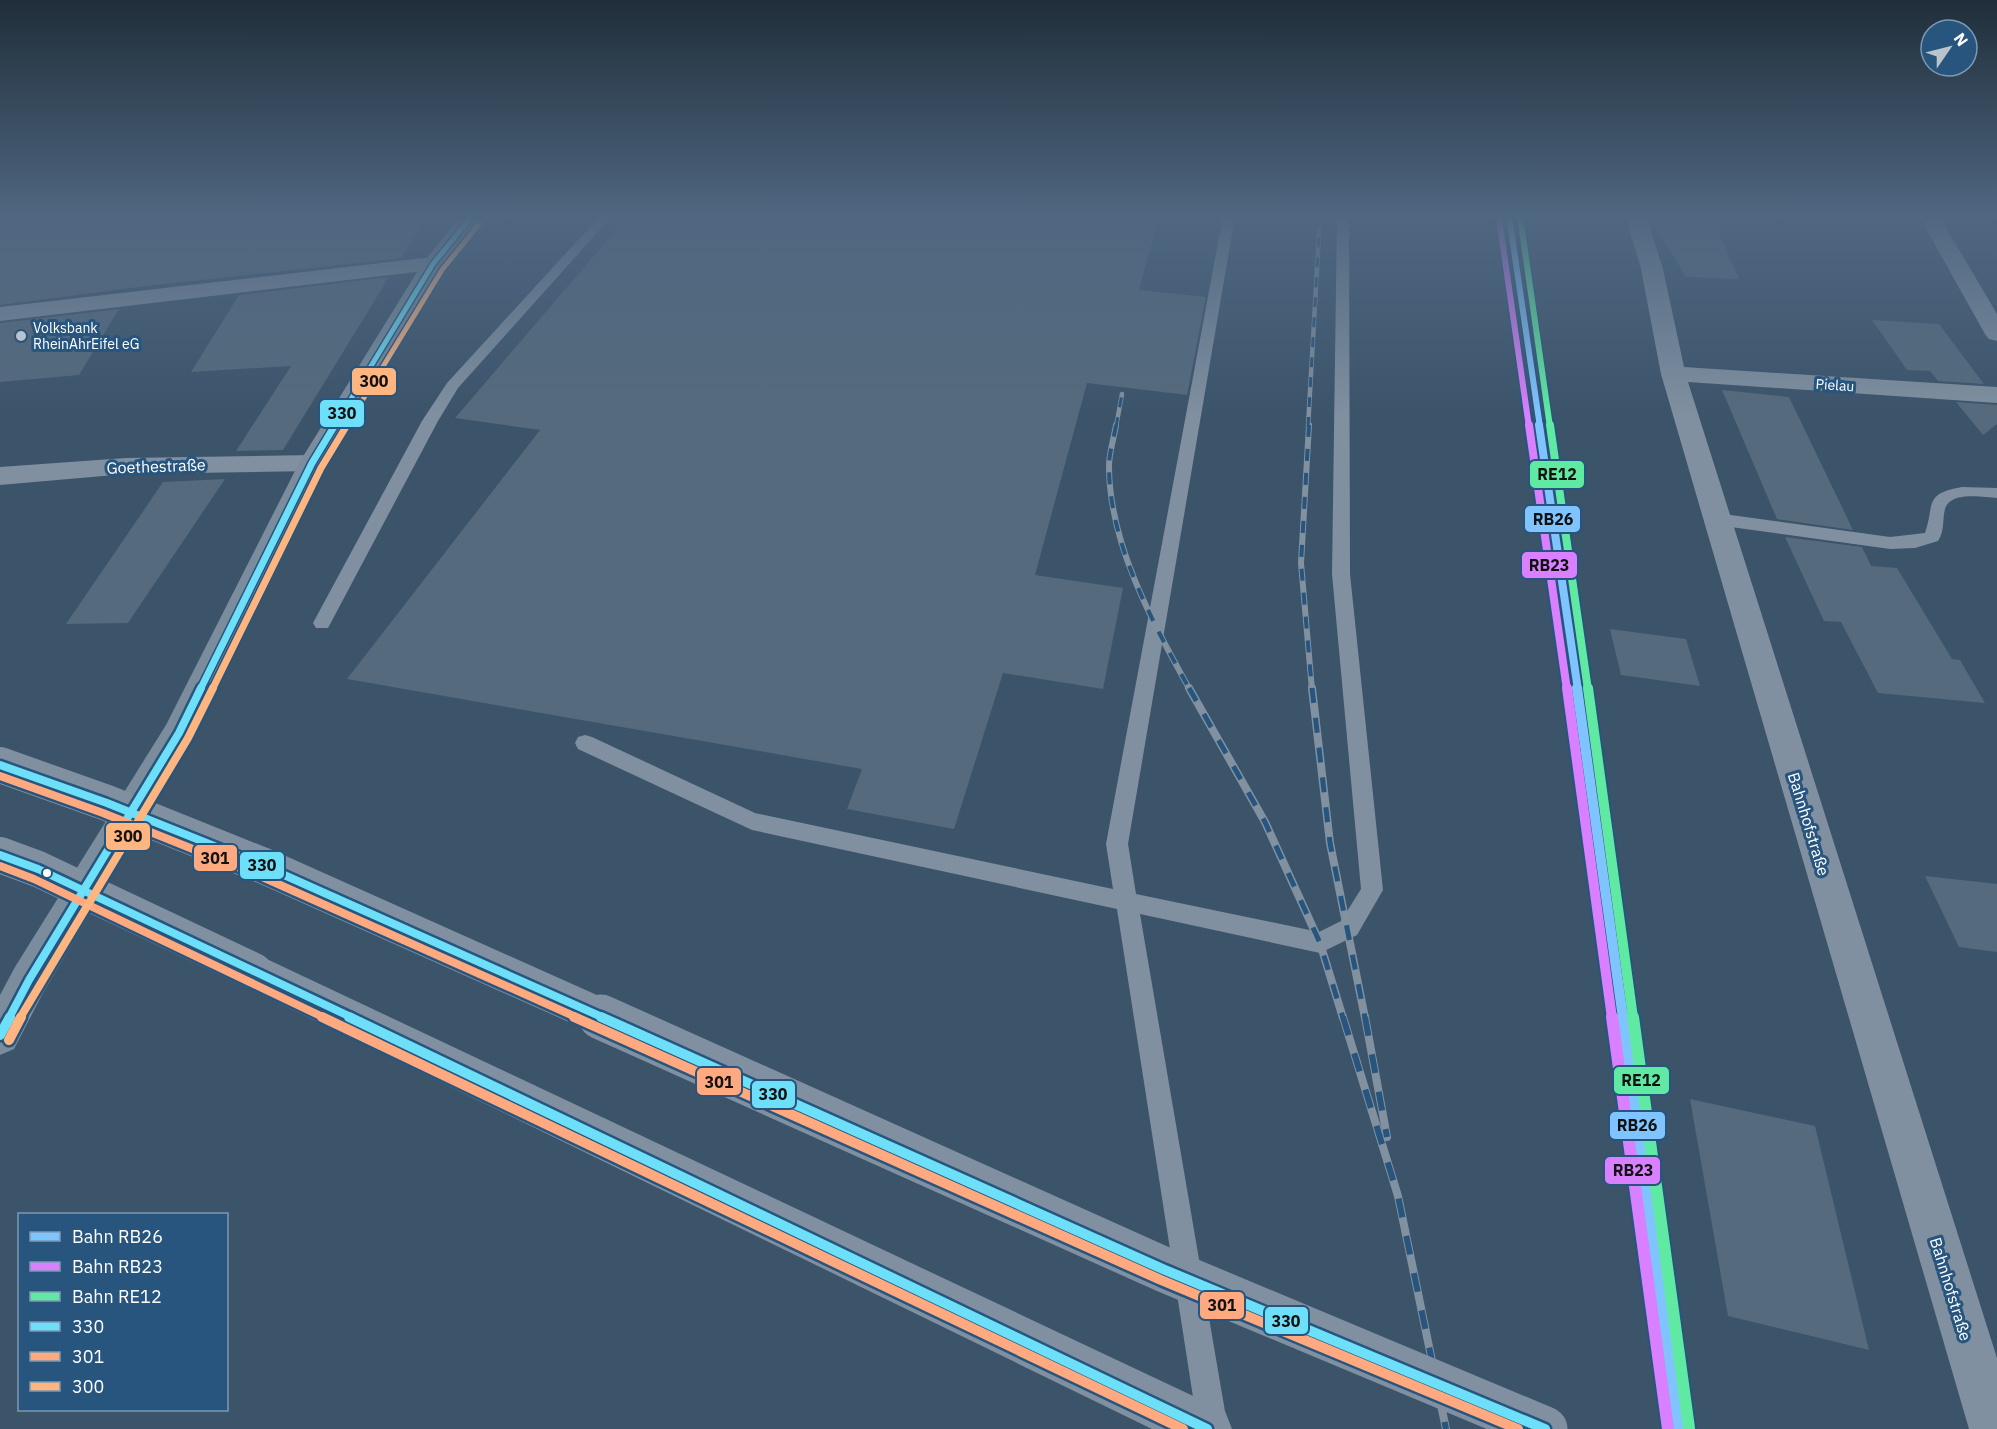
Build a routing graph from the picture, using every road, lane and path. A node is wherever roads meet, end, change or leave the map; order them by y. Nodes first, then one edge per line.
1 (271, 283) edge
2 (422, 283) edge
3 (546, 283) edge
4 (1217, 283) edge
5 (1343, 283) edge
6 (1655, 283) edge
7 (1967, 283) edge
8 (0, 314) edge
9 (1997, 334) edge
10 (1673, 375) junction
11 (1997, 395) edge
12 (312, 463) junction
13 (0, 476) edge
14 (1997, 493) edge
15 (1716, 519) junction
16 (322, 623) dead end
17 (585, 743) dead end
18 (0, 765) edge
19 (0, 855) edge
20 (1129, 903) junction
21 (0, 1035) edge
22 (1207, 1429) edge
23 (1214, 1429) edge
24 (1545, 1429) edge
25 (1994, 1429) edge

1 - 8 main road
2 - 12 main road
3 - 16 lane
4 - 20 lane
5 - 20 lane
6 - 10 main road, Bahnhofstraße
7 - 9 main road
10 - 11 main road, Pielau
10 - 15 main road, Bahnhofstraße
12 - 13 main road, Goethestraße
12 - 21 main road
14 - 15 lane
15 - 25 main road, Bahnhofstraße
17 - 20 lane
18 - 24 main road, bridge
19 - 22 main road, bridge
20 - 23 lane

